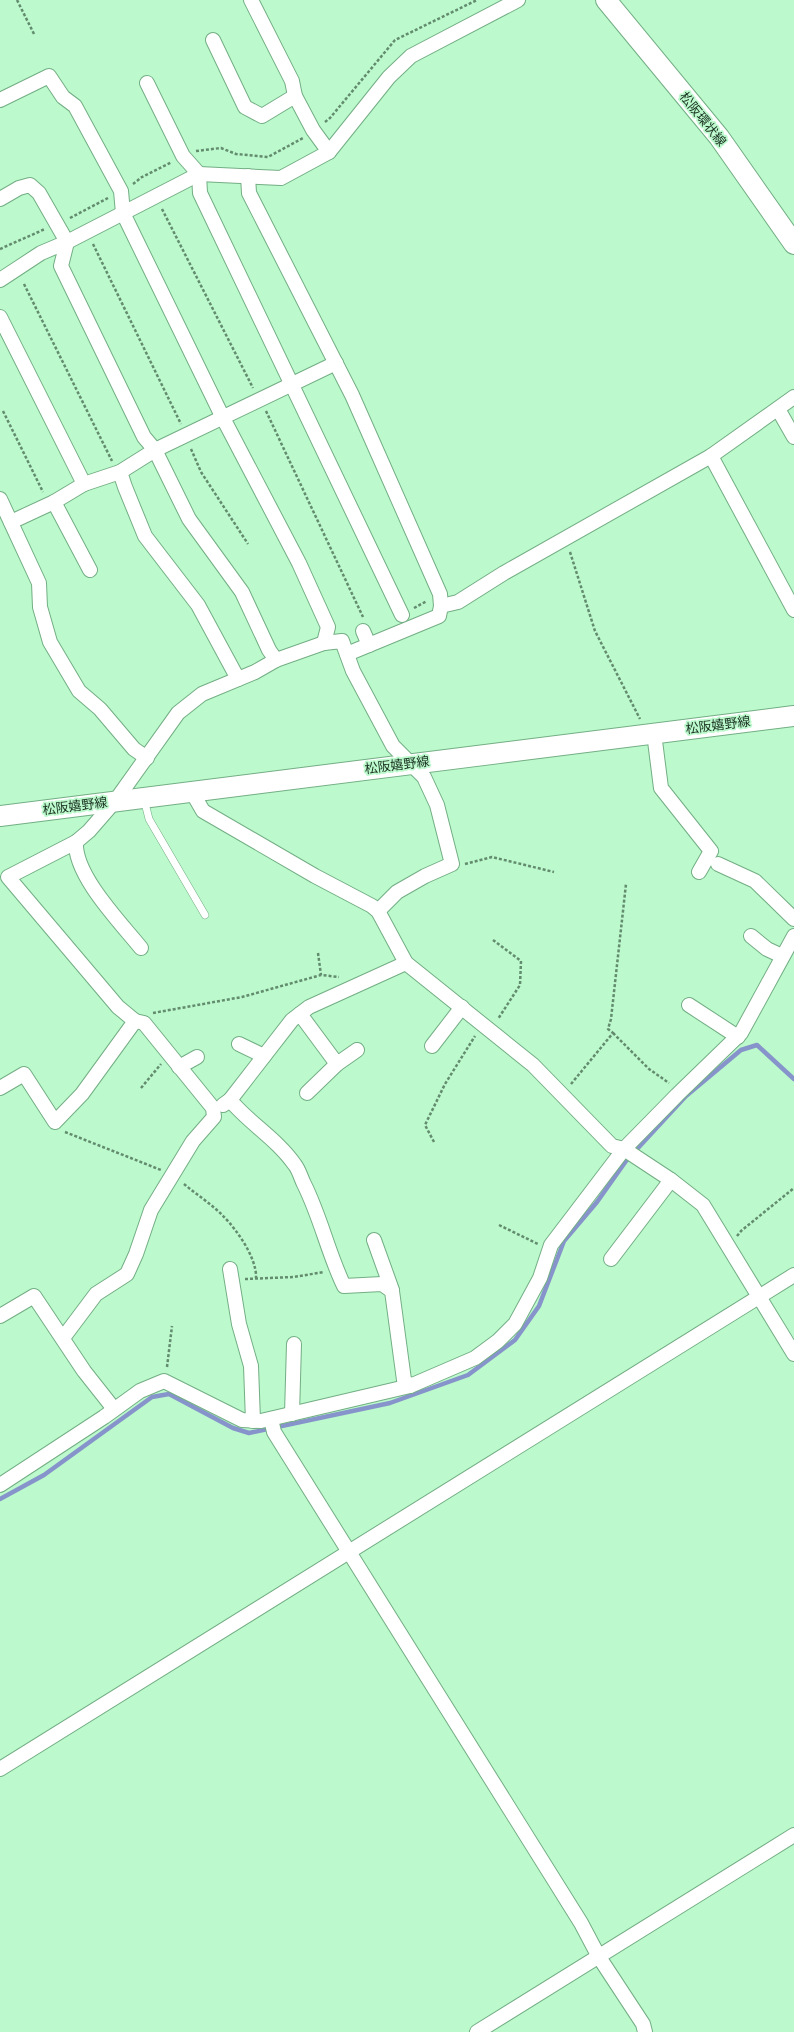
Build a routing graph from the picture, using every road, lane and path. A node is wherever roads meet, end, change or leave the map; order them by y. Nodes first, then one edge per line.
1 (17, 0) edge
2 (251, 0) edge
3 (477, 0) edge
4 (518, 0) edge
5 (606, 0) edge
6 (34, 34) dead end
7 (212, 40) dead end
8 (147, 83) dead end
9 (296, 96) junction
10 (0, 100) edge
11 (313, 130) junction
12 (329, 152) junction
13 (183, 156) junction
14 (200, 174) junction
15 (248, 176) junction
16 (121, 191) junction
17 (0, 200) edge
18 (162, 208) dead end
19 (123, 213) junction
20 (56, 224) junction
21 (67, 242) junction
22 (93, 244) dead end
23 (794, 244) edge
24 (0, 250) edge
25 (0, 280) edge
26 (24, 284) dead end
27 (0, 317) edge
28 (336, 363) junction
29 (292, 384) junction
30 (794, 397) edge
31 (259, 400) junction
32 (778, 409) junction
33 (3, 411) dead end
34 (223, 418) junction
35 (187, 436) junction
36 (794, 437) edge
37 (155, 450) junction
38 (711, 456) junction
39 (120, 472) junction
40 (84, 484) junction
41 (0, 499) edge
42 (54, 502) junction
43 (11, 522) junction
44 (565, 538) junction
45 (248, 544) dead end
46 (90, 570) dead end
47 (441, 606) junction
48 (794, 610) edge
49 (402, 615) dead end
50 (363, 631) joint
51 (324, 643) junction
52 (369, 645) junction
53 (347, 654) junction
54 (276, 660) junction
55 (238, 679) junction
56 (794, 716) edge
57 (651, 733) junction
58 (147, 758) junction
59 (411, 763) junction
60 (192, 792) junction
61 (144, 797) junction
62 (116, 800) junction
63 (0, 816) edge
64 (76, 842) junction
65 (452, 864) junction
66 (718, 864) dead end
67 (554, 872) dead end
68 (699, 872) dead end
69 (626, 884) dead end
70 (378, 911) junction
71 (205, 915) dead end
72 (794, 919) edge
73 (751, 936) dead end
74 (794, 936) edge
75 (141, 948) dead end
76 (318, 953) dead end
77 (782, 956) junction
78 (406, 963) junction
79 (321, 975) junction
80 (364, 983) junction
81 (689, 1005) dead end
82 (462, 1007) junction
83 (300, 1014) junction
84 (135, 1021) junction
85 (613, 1033) junction
86 (738, 1037) junction
87 (239, 1044) dead end
88 (432, 1046) dead end
89 (357, 1050) dead end
90 (264, 1056) junction
91 (197, 1057) dead end
92 (175, 1062) junction
93 (337, 1064) junction
94 (0, 1088) edge
95 (141, 1088) dead end
96 (306, 1092) dead end
97 (679, 1092) junction
98 (562, 1095) junction
99 (230, 1100) junction
100 (214, 1112) junction
101 (624, 1149) junction
102 (671, 1180) junction
103 (794, 1188) edge
104 (499, 1225) dead end
105 (374, 1240) dead end
106 (730, 1248) junction
107 (549, 1250) junction
108 (611, 1259) dead end
109 (336, 1270) junction
110 (231, 1274) joint
111 (794, 1276) edge
112 (392, 1291) junction
113 (759, 1297) junction
114 (0, 1316) edge
115 (172, 1326) dead end
116 (62, 1338) junction
117 (294, 1344) dead end
118 (794, 1354) edge
119 (164, 1382) junction
120 (410, 1386) junction
121 (114, 1409) junction
122 (292, 1414) junction
123 (271, 1419) junction
124 (253, 1421) junction
125 (0, 1485) edge
126 (349, 1553) junction
127 (0, 1768) edge
128 (794, 1835) edge
129 (598, 1957) junction
130 (477, 2032) edge
131 (645, 2032) edge

1 - 6 path
2 - 9 street
3 - 11 path
4 - 12 street
5 - 23 main road, 松阪環状線
7 - 9 street
8 - 13 street
9 - 11 street
10 - 16 street
11 - 12 street
11 - 13 path
12 - 15 street
13 - 14 street
13 - 16 path
14 - 15 street
14 - 19 street
14 - 29 street
15 - 28 street
16 - 19 street
16 - 20 path
17 - 20 street
18 - 31 path
19 - 21 street
19 - 34 street
20 - 21 street
20 - 24 path
21 - 25 street
21 - 37 street
22 - 35 path
26 - 39 path
27 - 40 street
28 - 29 street
28 - 47 street
29 - 31 street
29 - 49 street
30 - 32 street
31 - 34 street
31 - 50 path
32 - 36 street
32 - 38 street
33 - 42 path
34 - 35 street
34 - 51 street
35 - 37 street
35 - 45 path
37 - 39 street
37 - 54 street
38 - 44 street
38 - 48 street
39 - 40 street
39 - 55 street
40 - 42 street
41 - 43 street
42 - 43 street
42 - 46 street
43 - 58 street
44 - 47 street
44 - 57 path
47 - 52 street
50 - 52 street
51 - 53 street
51 - 54 street
52 - 53 street
53 - 59 street
54 - 55 street
55 - 58 street
56 - 57 main road, 松阪嬉野線
57 - 59 main road, 松阪嬉野線
57 - 68 street
58 - 62 street
59 - 60 main road, 松阪嬉野線
59 - 65 street
60 - 61 main road, 松阪嬉野線
60 - 70 street
61 - 62 main road, 松阪嬉野線
61 - 71 lane
62 - 63 main road, 松阪嬉野線
62 - 64 street
64 - 75 street
64 - 84 street
65 - 67 path
65 - 70 street
66 - 72 street
69 - 85 path
70 - 78 street
73 - 77 street
74 - 77 street
76 - 79 path
77 - 86 street
78 - 80 street
78 - 82 street
79 - 80 path
79 - 84 path
80 - 83 street
81 - 86 street
82 - 88 street
82 - 98 street
83 - 90 street
83 - 93 street
84 - 92 street
84 - 94 street
85 - 97 path
85 - 98 path
86 - 97 street
87 - 90 street
89 - 93 street
90 - 99 street
91 - 92 street
92 - 95 path
92 - 100 street
93 - 96 street
97 - 101 street
98 - 101 street
99 - 100 street
99 - 109 street
100 - 116 street
101 - 102 street
101 - 107 street
102 - 106 street
102 - 108 street
103 - 106 path
104 - 107 path
105 - 112 street
106 - 113 street
107 - 120 street
109 - 110 path
109 - 112 street
110 - 124 street
111 - 113 street
112 - 120 street
113 - 118 street
113 - 126 street
114 - 116 street
115 - 119 path
116 - 121 street
117 - 122 street
119 - 121 street
119 - 124 street
120 - 122 street
121 - 125 street
122 - 123 street
123 - 124 street
123 - 126 street
126 - 127 street
126 - 129 street
128 - 129 street
129 - 130 street
129 - 131 street

